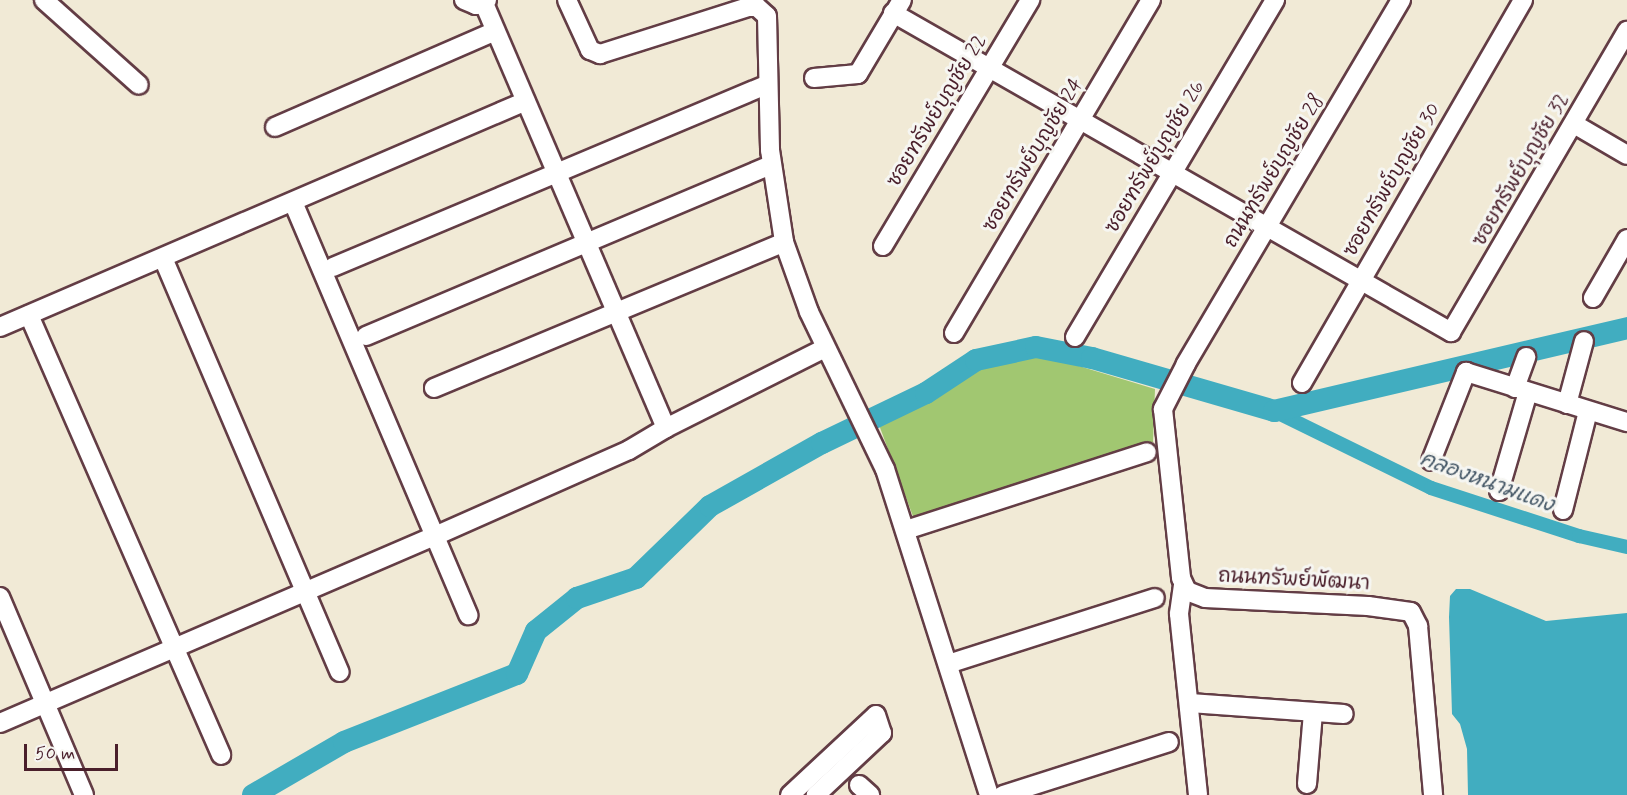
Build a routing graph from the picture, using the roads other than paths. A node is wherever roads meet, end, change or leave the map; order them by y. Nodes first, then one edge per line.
1 (44, 0) edge
2 (464, 0) edge
3 (567, 0) edge
4 (1030, 0) edge
5 (1151, 0) edge
6 (1275, 0) edge
7 (1401, 0) edge
8 (1523, 0) edge
9 (486, 2) edge
10 (898, 7) edge
11 (1627, 31) edge
12 (494, 32) junction
13 (990, 67) junction
14 (814, 78) dead end
15 (140, 85) dead end
16 (767, 85) junction
17 (526, 101) junction
18 (1080, 118) junction
19 (1574, 124) junction
20 (275, 127) dead end
21 (1627, 155) edge
22 (771, 165) junction
23 (1171, 171) junction
24 (556, 172) junction
25 (293, 202) junction
26 (1267, 227) junction
27 (1627, 239) edge
28 (584, 242) junction
29 (784, 242) junction
30 (883, 246) dead end
31 (163, 258) junction
32 (333, 267) dead end
33 (1360, 280) junction
34 (1593, 298) dead end
35 (616, 312) junction
36 (29, 315) junction
37 (0, 327) edge
38 (954, 333) dead end
39 (366, 336) dead end
40 (1075, 337) dead end
41 (1584, 341) dead end
42 (825, 348) junction
43 (1526, 357) dead end
44 (1302, 383) dead end
45 (434, 388) dead end
46 (1521, 390) junction
47 (1567, 404) junction
48 (1588, 411) junction
49 (1627, 422) edge
50 (666, 428) junction
51 (1147, 452) dead end
52 (1431, 461) dead end
53 (1499, 491) dead end
54 (1563, 510) dead end
55 (906, 530) junction
56 (435, 536) junction
57 (1183, 585) junction
58 (304, 593) junction
59 (0, 597) edge
60 (1155, 598) dead end
61 (468, 615) dead end
62 (176, 648) junction
63 (948, 664) junction
64 (340, 672) dead end
65 (46, 703) junction
66 (1190, 703) junction
67 (1313, 712) junction
68 (1344, 714) dead end
69 (0, 723) edge
70 (1169, 742) dead end
71 (221, 755) dead end
72 (1307, 784) dead end
73 (84, 795) edge
74 (790, 795) edge
75 (816, 795) edge
76 (989, 795) edge
77 (1003, 795) edge
78 (1198, 795) edge
79 (1433, 795) edge

1 - 15 street
2 - 9 street
3 - 16 street
4 - 13 street, ซอยทรัพย์บุญชัย 22
5 - 18 street, ซอยทรัพย์บุญชัย 24
6 - 23 street, ซอยทรัพย์บุญชัย 26
7 - 26 street, ถนนทรัพย์บุญชัย 28
8 - 33 street, ซอยทรัพย์บุญชัย 30
9 - 12 street
10 - 13 street
10 - 14 street
11 - 19 street, ซอยทรัพย์บุญชัย 32
12 - 17 street
12 - 20 street
13 - 18 street
13 - 30 street, ซอยทรัพย์บุญชัย 22
16 - 22 street
16 - 24 street
17 - 24 street
17 - 25 street
18 - 23 street
18 - 38 street, ซอยทรัพย์บุญชัย 24
19 - 21 street
19 - 33 street, ซอยทรัพย์บุญชัย 32
22 - 28 street
22 - 29 street
23 - 26 street
23 - 40 street, ซอยทรัพย์บุญชัย 26
24 - 28 street
24 - 32 street
25 - 31 street
25 - 56 street
26 - 33 street
26 - 57 street, ถนนทรัพย์บุญชัย 28
27 - 34 street
28 - 35 street
28 - 39 street
29 - 35 street
29 - 42 street
31 - 36 street
31 - 58 street
33 - 44 street, ซอยทรัพย์บุญชัย 30
35 - 45 street
35 - 50 street
36 - 37 street
36 - 62 street
41 - 47 street
42 - 50 street
42 - 55 street
43 - 46 street
46 - 47 street
46 - 52 street
46 - 53 street
47 - 48 street
48 - 49 street
48 - 54 street
50 - 56 street
51 - 55 street
55 - 63 street
56 - 58 street
56 - 61 street
57 - 66 street
57 - 79 street, ถนนทรัพย์พัฒนา
58 - 62 street
58 - 64 street
59 - 65 street
60 - 63 street
62 - 65 street
62 - 71 street
63 - 76 street
65 - 69 street
65 - 73 street
66 - 67 street
66 - 78 street
67 - 68 street
67 - 72 street
70 - 77 street
74 - 75 street

